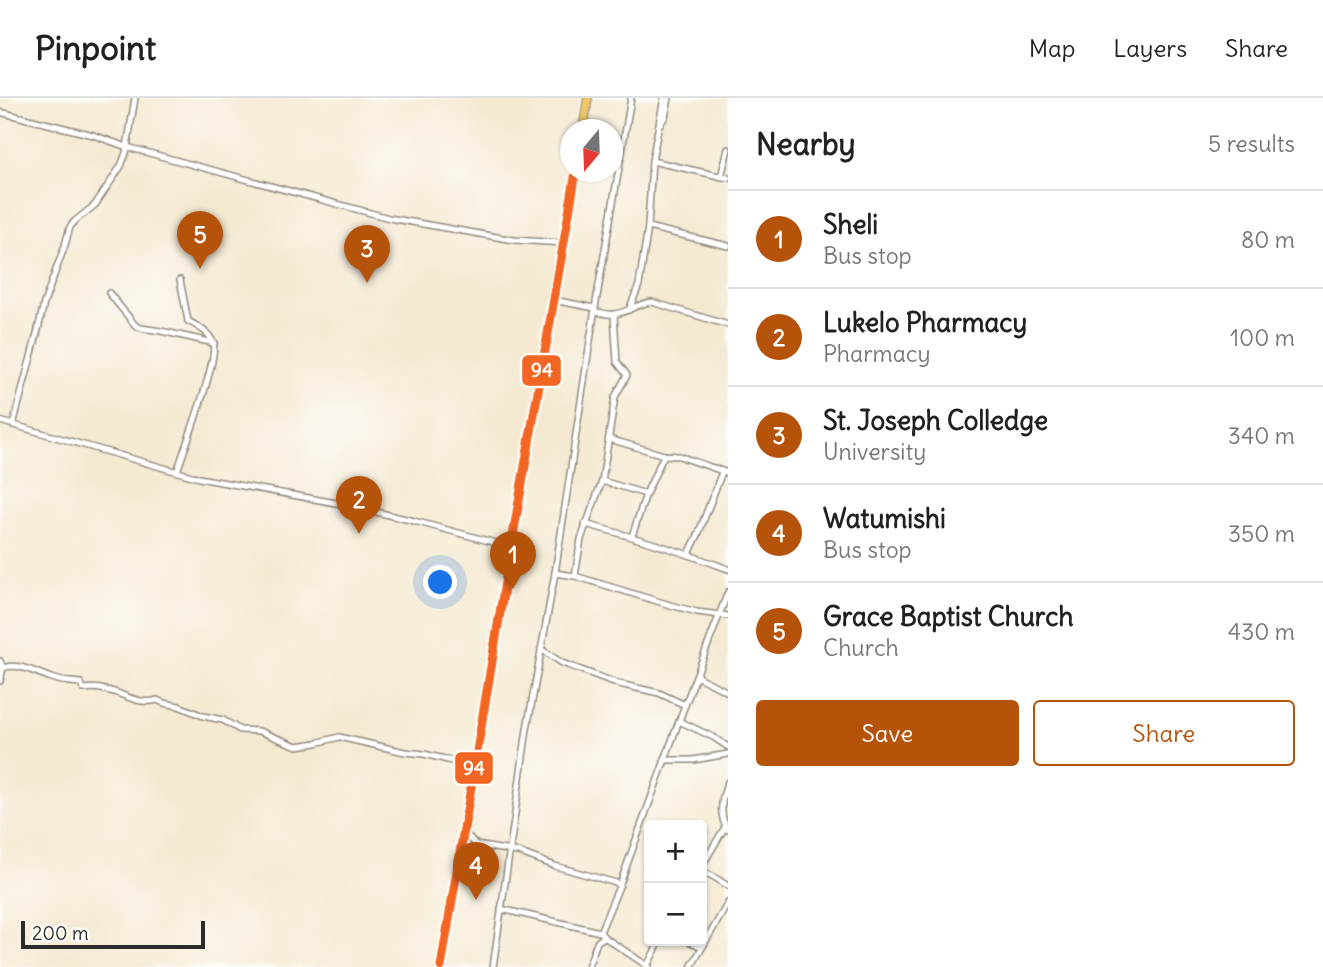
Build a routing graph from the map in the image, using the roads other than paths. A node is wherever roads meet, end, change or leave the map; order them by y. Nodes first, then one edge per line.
1 (135, 98) edge
2 (588, 98) edge
3 (631, 98) edge
4 (667, 98) edge
5 (0, 112) edge
6 (585, 119) edge
7 (127, 147) junction
8 (728, 149) edge
9 (652, 161) junction
10 (725, 177) edge
11 (574, 182) edge
12 (648, 227) junction
13 (564, 243) junction
14 (728, 246) edge
15 (180, 280) dead end
16 (109, 293) dead end
17 (553, 300) junction
18 (595, 310) junction
19 (629, 310) junction
20 (614, 315) junction
21 (728, 325) edge
22 (214, 342) junction
23 (0, 421) edge
24 (13, 425) junction
25 (609, 439) junction
26 (664, 455) junction
27 (177, 472) junction
28 (725, 472) edge
29 (602, 481) junction
30 (646, 494) junction
31 (585, 524) junction
32 (632, 536) junction
33 (511, 547) junction
34 (689, 554) junction
35 (728, 569) edge
36 (555, 573) junction
37 (575, 576) junction
38 (728, 592) edge
39 (720, 615) junction
40 (728, 616) edge
41 (541, 649) junction
42 (0, 662) edge
43 (3, 668) junction
44 (696, 676) junction
45 (0, 681) edge
46 (728, 692) edge
47 (685, 705) junction
48 (679, 721) junction
49 (728, 747) edge
50 (728, 754) edge
51 (665, 760) junction
52 (469, 761) dead end
53 (728, 782) edge
54 (726, 828) edge
55 (464, 832) junction
56 (510, 851) junction
57 (707, 860) edge
58 (707, 872) edge
59 (620, 884) junction
60 (728, 886) edge
61 (728, 903) edge
62 (502, 909) junction
63 (602, 934) junction
64 (658, 946) edge
65 (702, 947) joint
66 (648, 966) edge
67 (441, 967) edge
68 (493, 967) edge
69 (588, 967) edge
70 (691, 967) edge

1 - 7 street
2 - 6 highway
3 - 18 street
4 - 9 street
5 - 7 street
7 - 13 street
7 - 24 street
8 - 10 street
9 - 10 street
9 - 12 street
11 - 13 highway
12 - 14 street
12 - 19 street
13 - 17 highway
15 - 22 street
16 - 22 street
17 - 18 street
17 - 33 highway
18 - 20 street
18 - 36 street
19 - 20 street
19 - 21 street
20 - 25 street
22 - 27 street
23 - 24 street
24 - 27 street
25 - 26 street
25 - 29 street
26 - 28 street
26 - 30 street
27 - 33 street
28 - 34 street
29 - 30 street
29 - 31 street
30 - 32 street
31 - 32 street
31 - 37 street
32 - 34 street
33 - 55 highway
34 - 35 street
36 - 37 street
36 - 41 street
37 - 39 street
38 - 39 street
39 - 40 street
39 - 44 street
41 - 47 street
41 - 56 street
42 - 43 street
43 - 45 street
43 - 52 street
44 - 46 street
44 - 47 street
47 - 48 street
48 - 49 street
48 - 51 street
50 - 51 street
51 - 59 street
53 - 54 street
54 - 57 street
55 - 56 street
55 - 67 highway
56 - 59 street
56 - 62 street
58 - 60 street
59 - 63 street
61 - 65 street
62 - 63 street
62 - 68 street
63 - 66 street
63 - 69 street
64 - 66 street
65 - 70 street

